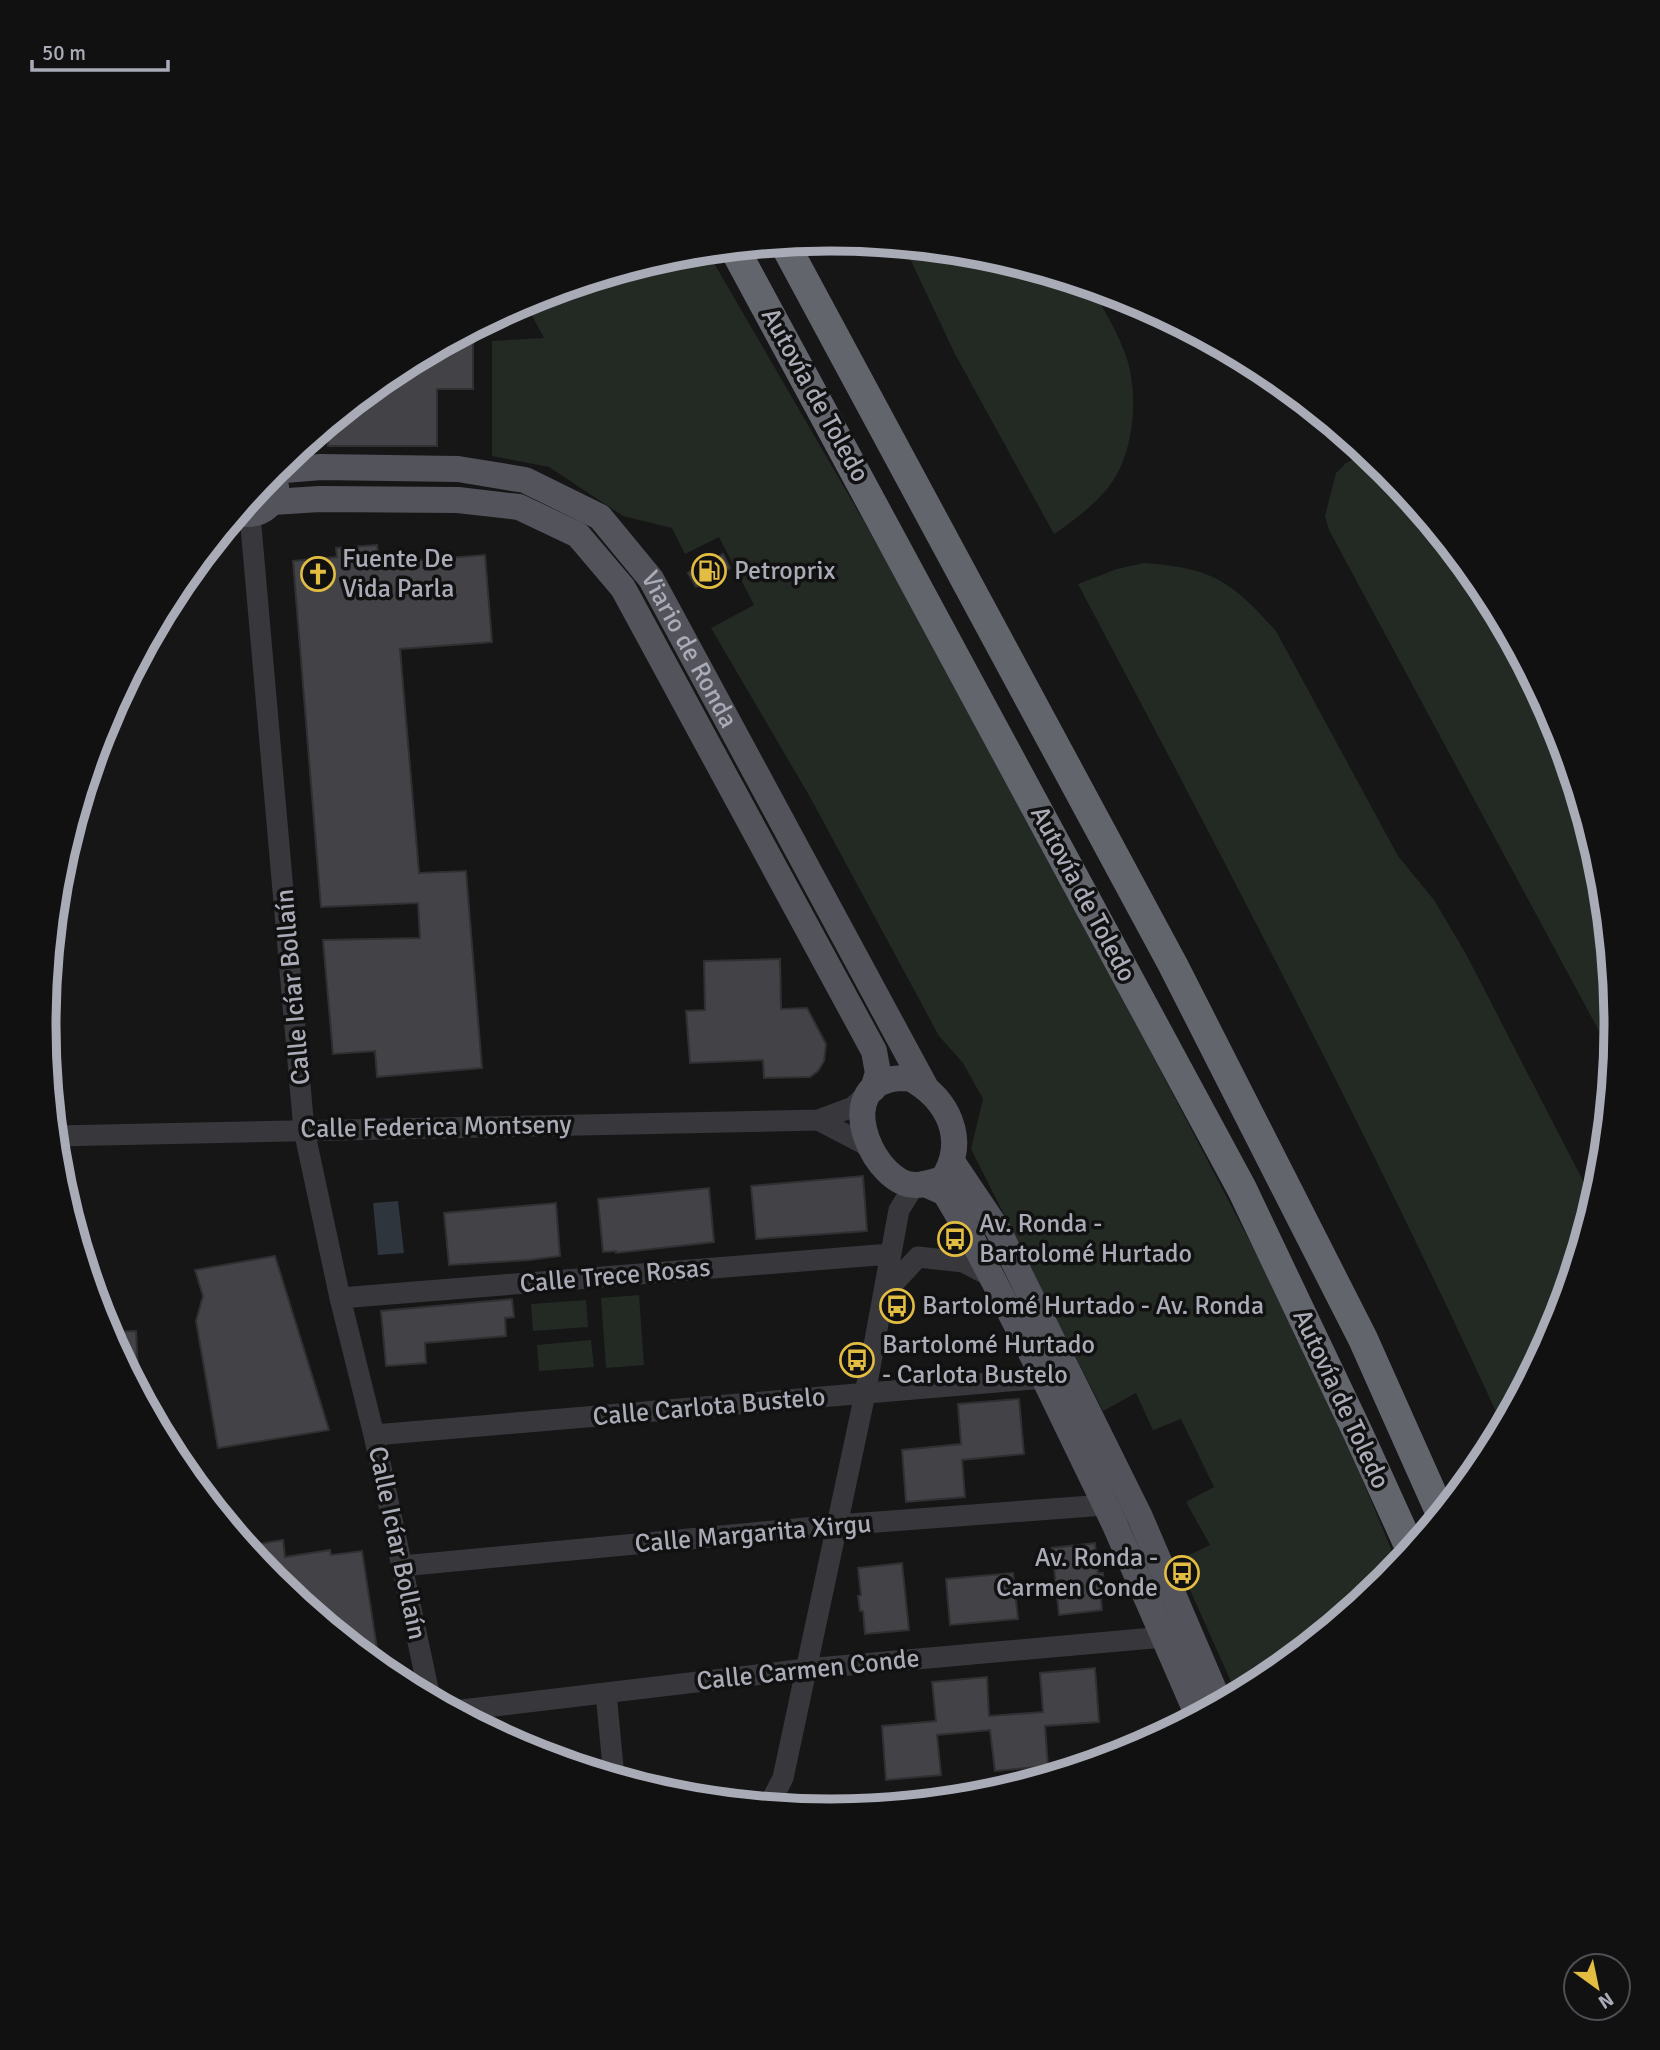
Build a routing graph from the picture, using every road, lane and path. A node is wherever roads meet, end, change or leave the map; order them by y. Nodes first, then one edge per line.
1 (789, 253) edge
2 (739, 257) edge
3 (292, 469) edge
4 (275, 486) edge
5 (253, 510) edge
6 (925, 1086) junction
7 (870, 1092) junction
8 (818, 1120) junction
9 (304, 1130) junction
10 (65, 1136) edge
11 (868, 1146) junction
12 (953, 1163) junction
13 (888, 1171) junction
14 (920, 1185) junction
15 (899, 1210) junction
16 (890, 1254) junction
17 (990, 1276) junction
18 (883, 1295) junction
19 (340, 1297) junction
20 (1044, 1378) junction
21 (866, 1394) junction
22 (373, 1435) junction
23 (1105, 1505) junction
24 (1437, 1505) edge
25 (837, 1525) junction
26 (1407, 1541) edge
27 (402, 1566) junction
28 (1164, 1637) junction
29 (806, 1669) junction
30 (427, 1686) edge
31 (606, 1693) junction
32 (1216, 1695) edge
33 (1194, 1707) edge
34 (469, 1709) edge
35 (613, 1768) edge
36 (773, 1796) edge

1 - 24 highway, Autovía de Toledo
2 - 26 highway, Autovía de Toledo
3 - 6 main road, Viario de Ronda
4 - 5 main road
5 - 7 main road, Viario de Ronda
5 - 9 street, Calle Icíar Bollaín
6 - 7 main road
6 - 12 main road
7 - 8 street, Calle Federica Montseny
7 - 11 main road
8 - 9 street, Calle Federica Montseny
8 - 11 street, Calle Federica Montseny
9 - 10 street, Calle Federica Montseny
9 - 19 street, Calle Icíar Bollaín
11 - 13 main road
12 - 14 main road
12 - 32 main road
13 - 14 main road
13 - 15 street
14 - 15 street
14 - 17 main road
15 - 16 street
16 - 18 street
16 - 19 street, Calle Trece Rosas
17 - 18 street
17 - 20 main road
18 - 21 street
19 - 22 street, Calle Icíar Bollaín
20 - 21 street, Calle Carlota Bustelo
20 - 23 main road
21 - 22 street, Calle Carlota Bustelo
21 - 25 street
22 - 27 street, Calle Icíar Bollaín
23 - 25 street, Calle Margarita Xirgu
23 - 28 main road
25 - 27 street, Calle Margarita Xirgu
25 - 29 street
27 - 30 street, Calle Icíar Bollaín
28 - 29 street, Calle Carmen Conde
28 - 33 main road
29 - 31 street, Calle Carmen Conde
29 - 36 street
31 - 34 street, Calle Carmen Conde
31 - 35 street

